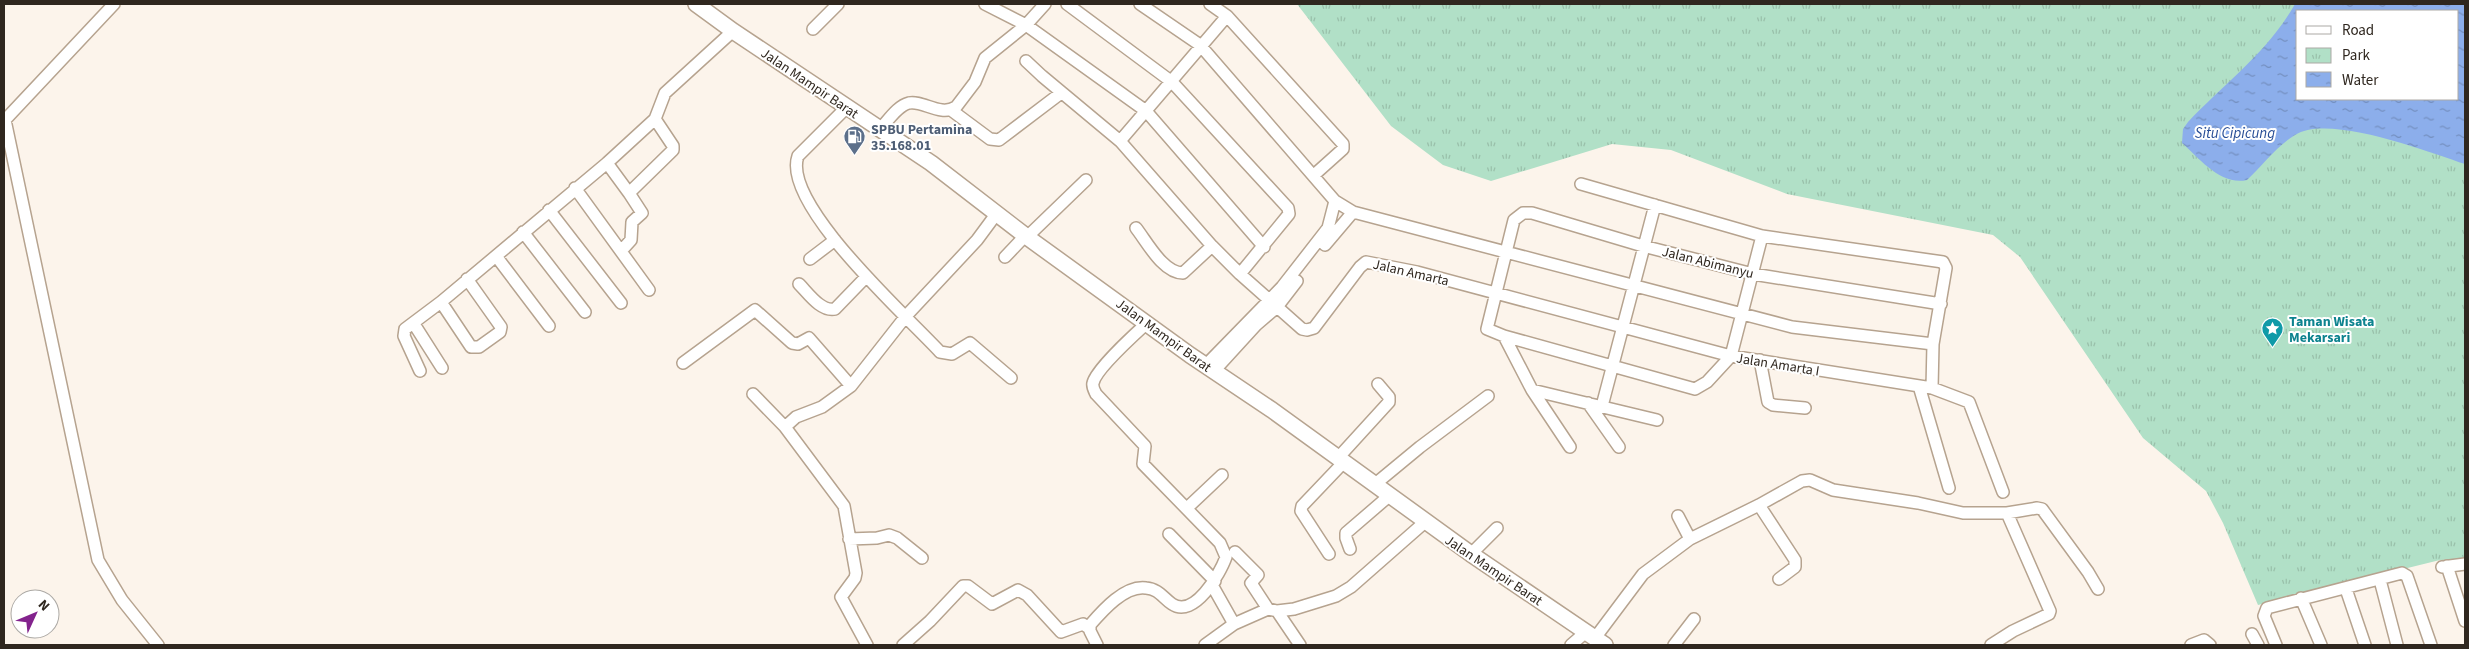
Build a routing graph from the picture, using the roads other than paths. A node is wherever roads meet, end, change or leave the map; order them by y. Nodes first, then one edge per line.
1 (114, 4) edge
2 (696, 4) edge
3 (838, 4) edge
4 (985, 4) edge
5 (1045, 4) edge
6 (1068, 4) edge
7 (1140, 4) edge
8 (1210, 4) edge
9 (1080, 7) edge
10 (1227, 16) junction
11 (1026, 25) junction
12 (729, 28) junction
13 (813, 29) dead end
14 (1200, 45) junction
15 (1026, 61) dead end
16 (1172, 82) junction
17 (1061, 93) junction
18 (848, 106) junction
19 (951, 110) junction
20 (1146, 111) junction
21 (655, 119) junction
22 (5, 120) edge
23 (879, 130) junction
24 (1120, 141) junction
25 (607, 163) junction
26 (1314, 175) junction
27 (1086, 180) dead end
28 (1581, 184) dead end
29 (575, 188) junction
30 (629, 193) junction
31 (1335, 201) junction
32 (1655, 206) junction
33 (549, 210) junction
34 (1353, 212) junction
35 (996, 213) junction
36 (1136, 228) dead end
37 (1331, 230) junction
38 (523, 232) junction
39 (1762, 236) junction
40 (1026, 237) junction
41 (835, 240) junction
42 (1212, 246) junction
43 (1643, 246) junction
44 (1264, 247) junction
45 (621, 251) junction
46 (1505, 251) junction
47 (496, 256) junction
48 (1005, 257) dead end
49 (810, 259) dead end
50 (1240, 274) junction
51 (1753, 274) junction
52 (865, 278) junction
53 (467, 279) junction
54 (799, 284) dead end
55 (1633, 286) junction
56 (649, 290) dead end
57 (1494, 293) junction
58 (441, 302) junction
59 (621, 303) dead end
60 (1274, 304) junction
61 (1941, 304) junction
62 (584, 312) dead end
63 (1743, 315) junction
64 (906, 316) junction
65 (1147, 323) junction
66 (414, 324) junction
67 (549, 326) dead end
68 (1623, 326) junction
69 (1504, 336) junction
70 (1934, 344) junction
71 (1731, 356) junction
72 (1760, 360) junction
73 (683, 363) dead end
74 (1612, 366) junction
75 (442, 368) dead end
76 (1210, 368) junction
77 (420, 370) dead end
78 (1011, 378) dead end
79 (1378, 384) dead end
80 (851, 386) junction
81 (1919, 386) junction
82 (1932, 388) junction
83 (1532, 390) junction
84 (753, 394) dead end
85 (1488, 396) dead end
86 (1588, 403) junction
87 (1602, 406) junction
88 (1805, 408) dead end
89 (1657, 420) dead end
90 (785, 427) junction
91 (1570, 446) dead end
92 (1619, 447) dead end
93 (1340, 461) junction
94 (1222, 475) dead end
95 (1374, 485) junction
96 (1949, 488) dead end
97 (2003, 492) dead end
98 (1389, 496) junction
99 (1759, 505) junction
100 (1187, 508) junction
101 (2007, 513) junction
102 (1678, 516) dead end
103 (1425, 522) junction
104 (1498, 528) dead end
105 (1169, 534) dead end
106 (849, 539) junction
107 (1690, 539) junction
108 (1350, 549) dead end
109 (1235, 552) dead end
110 (1329, 554) dead end
111 (1471, 554) junction
112 (922, 558) dead end
113 (2465, 564) edge
114 (1779, 579) dead end
115 (2380, 580) junction
116 (1214, 583) junction
117 (2098, 589) dead end
118 (2346, 589) junction
119 (2301, 598) junction
120 (1273, 610) junction
121 (1694, 619) dead end
122 (2465, 620) edge
123 (1234, 624) junction
124 (1090, 629) junction
125 (2252, 634) dead end
126 (1595, 639) edge
127 (158, 645) edge
128 (867, 645) edge
129 (903, 645) edge
130 (1097, 645) edge
131 (1205, 645) edge
132 (1300, 645) edge
133 (1570, 645) edge
134 (1674, 645) edge
135 (1991, 645) edge
136 (2191, 645) edge
137 (2210, 645) edge
138 (2258, 645) edge
139 (2276, 645) edge
140 (2320, 645) edge
141 (2365, 645) edge
142 (2397, 645) edge
143 (2431, 645) edge

1 - 22 street
2 - 12 street, Jalan Mampir Barat
3 - 13 street
4 - 11 street
5 - 11 street
6 - 9 street
7 - 14 street
8 - 10 street
9 - 16 street
10 - 14 street
10 - 26 street
11 - 19 street
11 - 20 street
12 - 18 street, Jalan Mampir Barat
12 - 21 street
14 - 16 street
14 - 26 street
15 - 17 street
16 - 20 street
16 - 44 street
17 - 19 street
17 - 24 street
18 - 23 street, Jalan Mampir Barat
18 - 41 street
19 - 23 street
20 - 24 street
20 - 44 street
21 - 25 street
21 - 30 street
22 - 127 street
23 - 35 street, Jalan Mampir Barat
24 - 42 street
25 - 29 street
25 - 30 street
26 - 31 street
27 - 40 street
28 - 32 street
29 - 33 street
29 - 45 street
30 - 45 street
31 - 34 street
31 - 37 street
32 - 39 street
32 - 43 street
33 - 38 street
33 - 59 street
34 - 37 street
34 - 46 street
35 - 40 street, Jalan Mampir Barat
35 - 64 street
36 - 42 street
37 - 60 street
38 - 47 street
38 - 62 street
39 - 51 street
39 - 61 street
40 - 48 street
40 - 65 street, Jalan Mampir Barat
41 - 49 street
41 - 52 street
42 - 50 street
43 - 46 street, Jalan Abimanyu
43 - 51 street, Jalan Abimanyu
43 - 55 street
44 - 50 street
45 - 56 street
46 - 55 street
46 - 57 street
47 - 53 street
47 - 67 street
50 - 60 street
51 - 61 street, Jalan Abimanyu
51 - 63 street
52 - 54 street
52 - 64 street
53 - 58 street
53 - 58 street
55 - 63 street
55 - 68 street
57 - 60 street, Jalan Amarta
57 - 68 street, Jalan Amarta I
57 - 69 street
58 - 66 street
60 - 76 street
61 - 70 street
63 - 70 street
63 - 71 street
64 - 78 street
64 - 80 street
65 - 76 street, Jalan Mampir Barat
65 - 100 street
66 - 75 street
66 - 77 street
68 - 71 street, Jalan Amarta I
68 - 74 street
69 - 74 street
69 - 83 street
70 - 82 street
71 - 72 street, Jalan Amarta I
71 - 74 street
72 - 81 street, Jalan Amarta I
72 - 88 street
73 - 80 street
74 - 87 street
76 - 93 street, Jalan Mampir Barat
79 - 93 street
80 - 90 street
81 - 82 street, Jalan Amarta I
81 - 96 street
82 - 97 street, Jalan Amarta I
83 - 86 street
83 - 91 street
84 - 90 street
85 - 95 street
86 - 87 street
86 - 92 street
87 - 89 street
90 - 106 street
93 - 95 street, Jalan Mampir Barat
93 - 110 street
94 - 100 street
95 - 98 street, Jalan Mampir Barat
98 - 103 street, Jalan Mampir Barat
98 - 108 street
99 - 101 street
99 - 107 street
99 - 114 street
100 - 116 street
101 - 117 street
101 - 135 street
102 - 107 street
103 - 111 street, Jalan Mampir Barat
103 - 120 street
104 - 111 street
105 - 116 street
106 - 112 street
106 - 128 street
107 - 126 street
109 - 120 street
111 - 126 street, Jalan Mampir Barat
113 - 122 street
115 - 118 street
115 - 142 street
115 - 143 street
116 - 123 street
116 - 124 street
118 - 119 street
118 - 141 street
119 - 139 street
119 - 140 street
120 - 123 street
120 - 132 street
121 - 134 street
123 - 131 street
124 - 129 street
124 - 130 street
125 - 138 street
126 - 133 street
136 - 137 street

